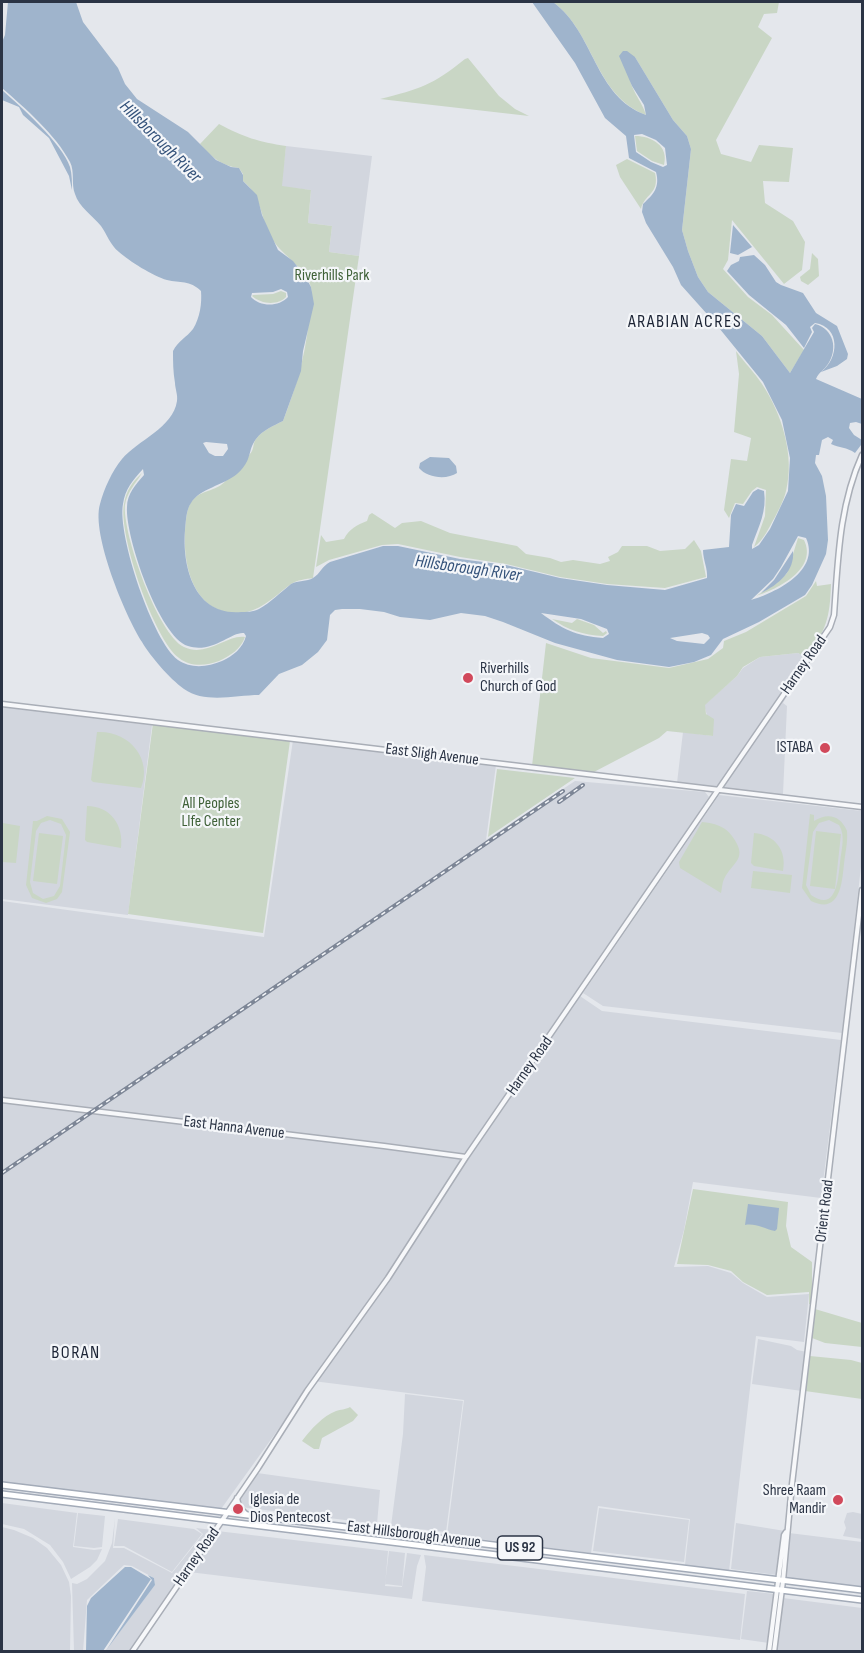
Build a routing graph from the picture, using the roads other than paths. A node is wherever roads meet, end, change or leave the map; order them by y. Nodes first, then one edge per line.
1 (862, 455) edge
2 (2, 704) edge
3 (718, 790) junction
4 (862, 807) edge
5 (862, 890) edge
6 (2, 1100) edge
7 (466, 1158) junction
8 (2, 1485) edge
9 (2, 1494) edge
10 (237, 1498) junction
11 (228, 1512) junction
12 (247, 1515) junction
13 (222, 1521) junction
14 (588, 1556) junction
15 (656, 1565) junction
16 (587, 1566) junction
17 (654, 1574) junction
18 (781, 1580) junction
19 (779, 1589) junction
20 (862, 1590) edge
21 (862, 1598) edge
22 (132, 1652) edge
23 (771, 1652) edge

1 - 3 street, Harney Road
2 - 3 street, East Sligh Avenue
3 - 4 street, East Sligh Avenue
3 - 7 street, Harney Road
5 - 18 street, Orient Road
6 - 7 street, East Hanna Avenue
7 - 10 street, Harney Road
8 - 11 main road, East Hillsborough Avenue / US 92
9 - 13 main road, US 92
10 - 11 street, Harney Road
10 - 12 street
11 - 12 main road, East Hillsborough Avenue / US 92
11 - 13 street, Harney Road
12 - 14 main road, East Hillsborough Avenue / US 92
13 - 16 main road, East Hillsborough Avenue / US 92
13 - 22 street, Harney Road
14 - 15 main road, East Hillsborough Avenue / US 92
14 - 16 main road
15 - 17 main road
15 - 18 main road, East Hillsborough Avenue / US 92
16 - 17 main road, East Hillsborough Avenue / US 92
17 - 19 main road, East Hillsborough Avenue / US 92
18 - 19 street, Orient Road
18 - 20 main road, East Hillsborough Avenue / US 92
19 - 21 main road, US 92
19 - 23 street, Orient Road

